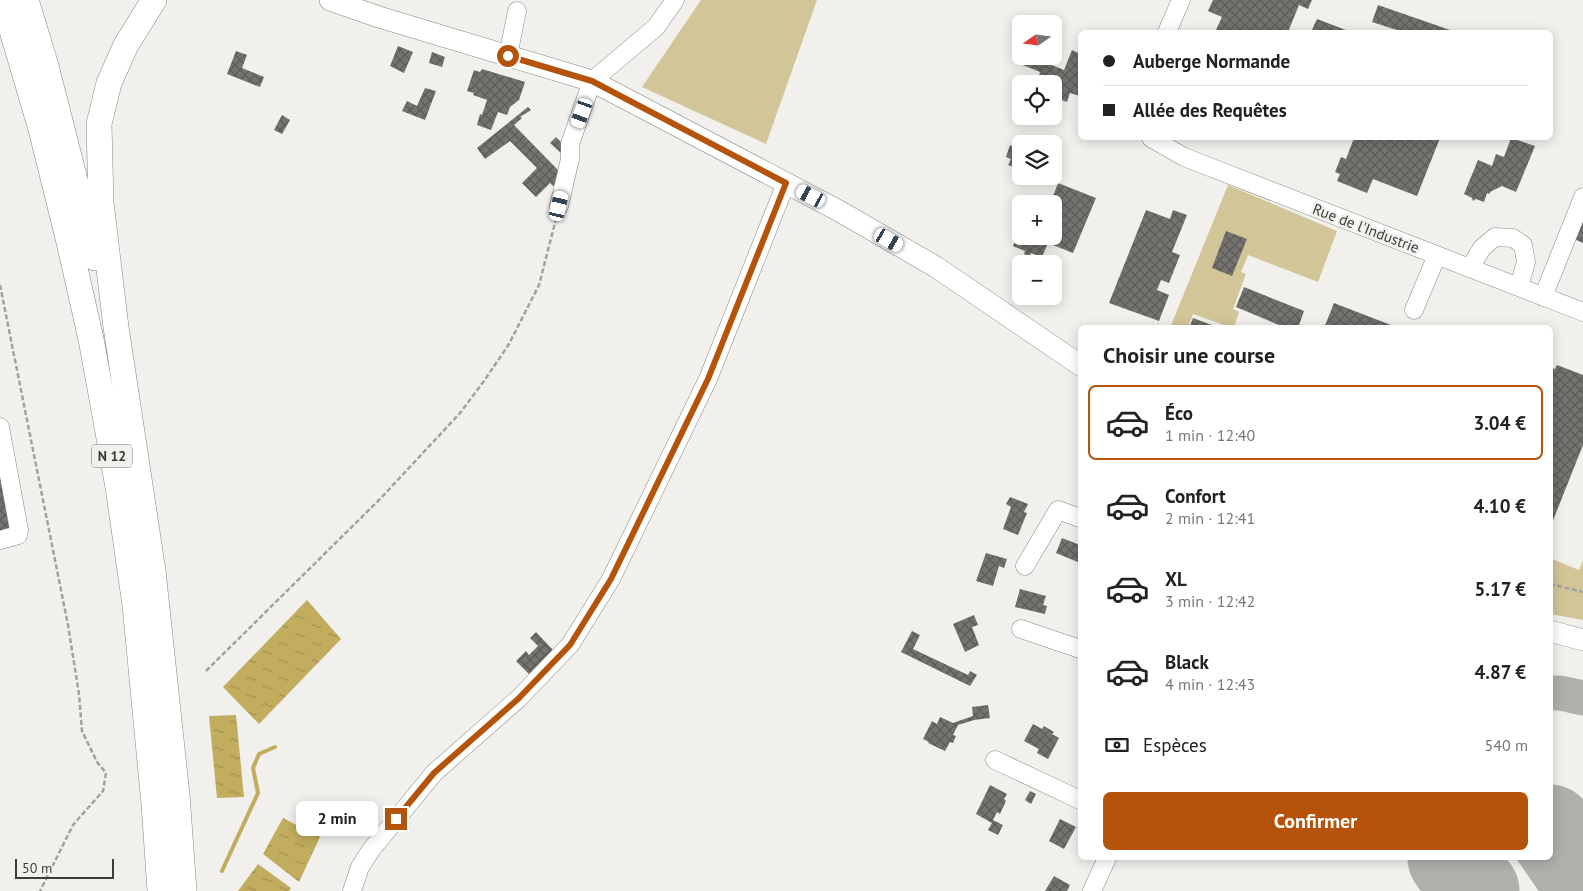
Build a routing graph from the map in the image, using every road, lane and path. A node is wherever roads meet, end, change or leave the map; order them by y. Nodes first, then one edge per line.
1 (3, 0) edge
2 (26, 0) edge
3 (154, 0) edge
4 (330, 0) edge
5 (675, 0) edge
6 (1181, 0) edge
7 (517, 11) dead end
8 (1168, 30) edge
9 (0, 50) edge
10 (508, 56) junction
11 (592, 81) junction
12 (1154, 140) edge
13 (786, 183) junction
14 (1583, 197) edge
15 (559, 206) joint
16 (69, 242) junction
17 (1437, 255) junction
18 (1470, 268) junction
19 (0, 285) edge
20 (1518, 287) junction
21 (1543, 296) junction
22 (1414, 310) dead end
23 (1583, 312) edge
24 (116, 328) junction
25 (1078, 363) edge
26 (0, 427) edge
27 (1078, 517) edge
28 (0, 540) edge
29 (1025, 566) dead end
30 (1553, 585) edge
31 (1583, 592) edge
32 (1553, 622) edge
33 (1583, 628) edge
34 (1021, 629) dead end
35 (1553, 632) edge
36 (1583, 640) edge
37 (1078, 648) edge
38 (206, 671) dead end
39 (995, 760) dead end
40 (1078, 799) edge
41 (1106, 860) edge
42 (40, 891) edge
43 (160, 891) edge
44 (184, 891) edge
45 (352, 891) edge
46 (1092, 891) edge

1 - 16 highway, N 12
2 - 24 highway, N 12
3 - 24 highway, N 12
4 - 10 main road
5 - 11 street
6 - 8 street
7 - 10 street
9 - 16 highway, N 12
10 - 11 main road
11 - 13 main road
11 - 15 street
12 - 17 street, Rue de l'Industrie
13 - 25 main road
13 - 45 street
14 - 21 street
15 - 38 path
16 - 43 highway, N 12
17 - 18 street, Rue de l'Industrie
17 - 22 street
18 - 20 street, Rue de l'Industrie
18 - 20 street
19 - 42 path
20 - 21 street, Rue de l'Industrie
21 - 23 street, Rue de l'Industrie
24 - 44 highway, N 12
26 - 28 street
27 - 29 street
30 - 31 path
32 - 33 main road
34 - 37 street
35 - 36 main road
39 - 40 street
41 - 46 street

